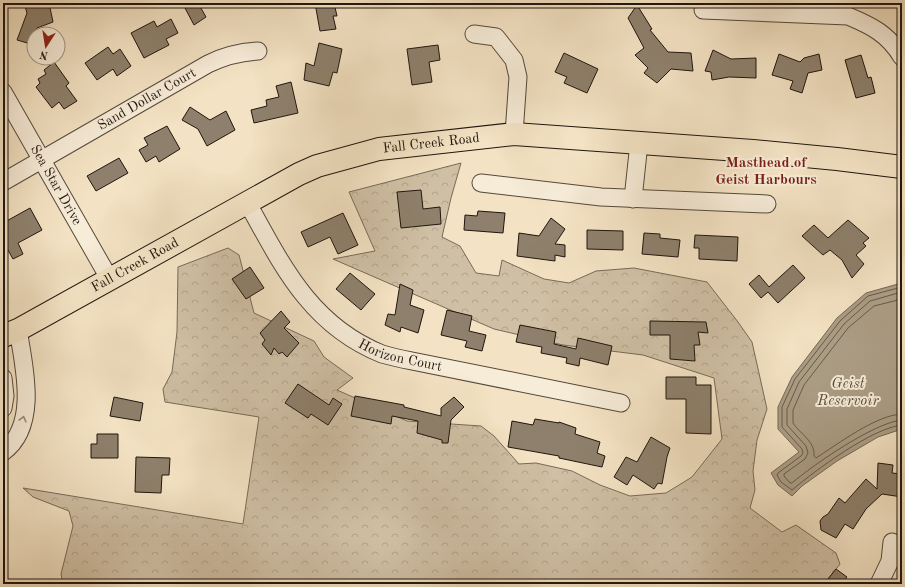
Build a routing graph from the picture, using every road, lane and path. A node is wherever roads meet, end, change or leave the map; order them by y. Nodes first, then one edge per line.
1 (703, 10) dead end
2 (474, 34) dead end
3 (258, 51) dead end
4 (902, 57) edge
5 (3, 92) edge
6 (514, 134) junction
7 (639, 143) junction
8 (41, 160) junction
9 (902, 167) edge
10 (3, 182) edge
11 (481, 183) dead end
12 (633, 198) junction
13 (247, 202) junction
14 (767, 204) dead end
15 (109, 278) junction
16 (11, 333) edge
17 (3, 378) edge
18 (621, 403) dead end
19 (3, 408) edge
20 (3, 452) edge
21 (892, 542) dead end
22 (879, 584) edge

1 - 4 street
2 - 6 street
3 - 8 street, Sand Dollar Court
5 - 8 street, Sea Star Drive
6 - 7 main road, Fall Creek Road
6 - 13 main road, Fall Creek Road
7 - 9 main road, Fall Creek Road
7 - 12 street
8 - 10 street, Sand Dollar Court
8 - 15 street, Sea Star Drive
11 - 12 street
12 - 14 street
13 - 15 main road, Fall Creek Road
13 - 18 street, Horizon Court
15 - 16 main road, Fall Creek Road
20 -> 16 street
17 - 19 street
21 - 22 street

